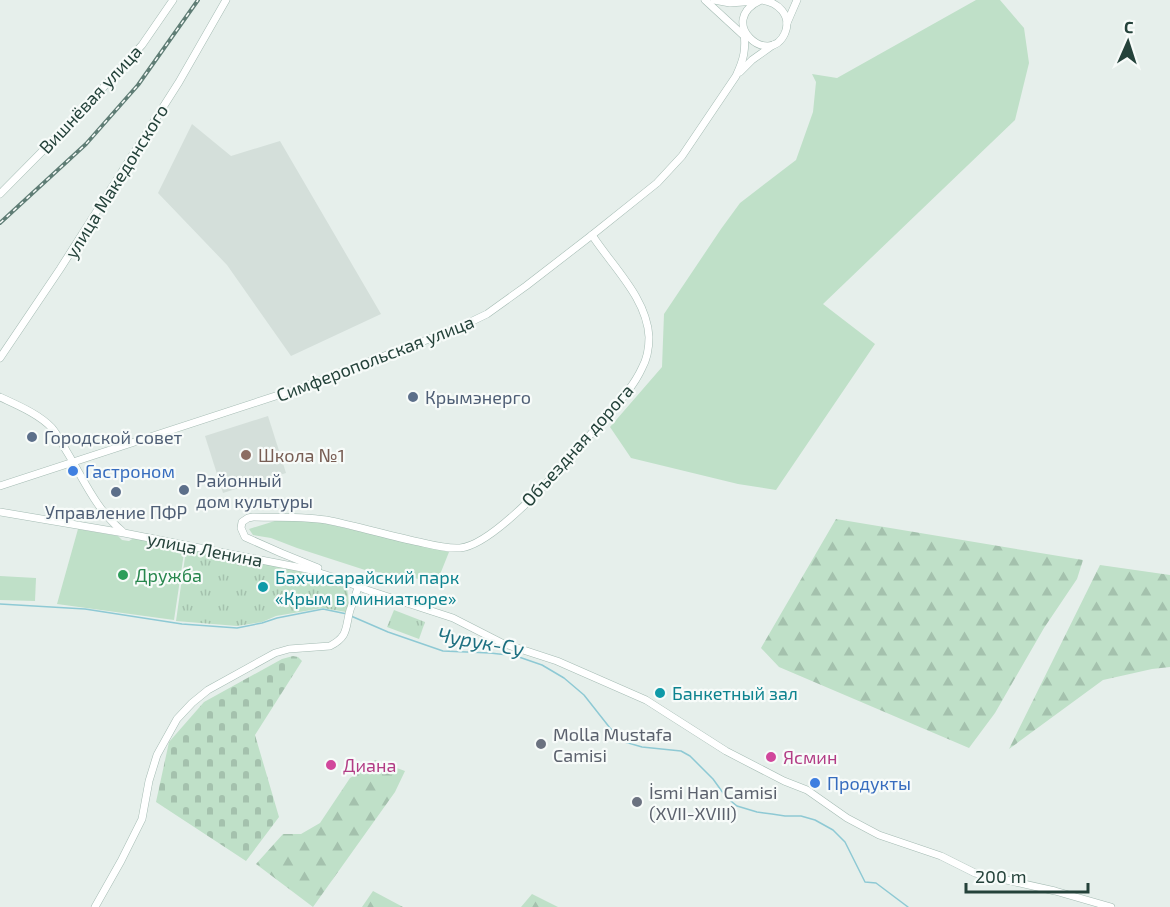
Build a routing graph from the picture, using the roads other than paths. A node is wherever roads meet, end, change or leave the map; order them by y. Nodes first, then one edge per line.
1 (173, 0) edge
2 (226, 0) edge
3 (705, 0) edge
4 (714, 0) edge
5 (761, 0) edge
6 (797, 0) edge
7 (787, 25) junction
8 (746, 35) junction
9 (773, 45) junction
10 (736, 76) junction
11 (0, 193) edge
12 (592, 235) junction
13 (0, 358) edge
14 (0, 398) edge
15 (73, 462) junction
16 (0, 486) edge
17 (99, 507) junction
18 (0, 512) edge
19 (86, 526) junction
20 (124, 533) junction
21 (342, 580) junction
22 (358, 587) junction
23 (95, 907) edge
24 (1111, 907) edge

1 - 11 main road, Вишнёвая улица
2 - 13 main road, улица Македонского
3 - 8 main road
4 - 5 main road
5 - 7 main road
5 - 8 main road
6 - 7 main road
7 - 9 main road
8 - 9 main road
8 - 10 main road, Симферопольская улица
9 - 10 main road, Симферопольская улица
10 - 12 main road, Симферопольская улица
12 - 15 main road, Симферопольская улица
12 - 21 main road, Объездная дорога
14 - 15 main road
15 - 16 main road, Симферопольская улица
15 - 17 main road
17 - 19 main road
17 - 20 main road
18 - 19 main road, улица Ленина
19 - 20 main road, улица Ленина
20 - 21 main road, улица Ленина
21 - 22 main road, улица Ленина
22 - 23 main road
22 - 24 main road, улица Ленина

